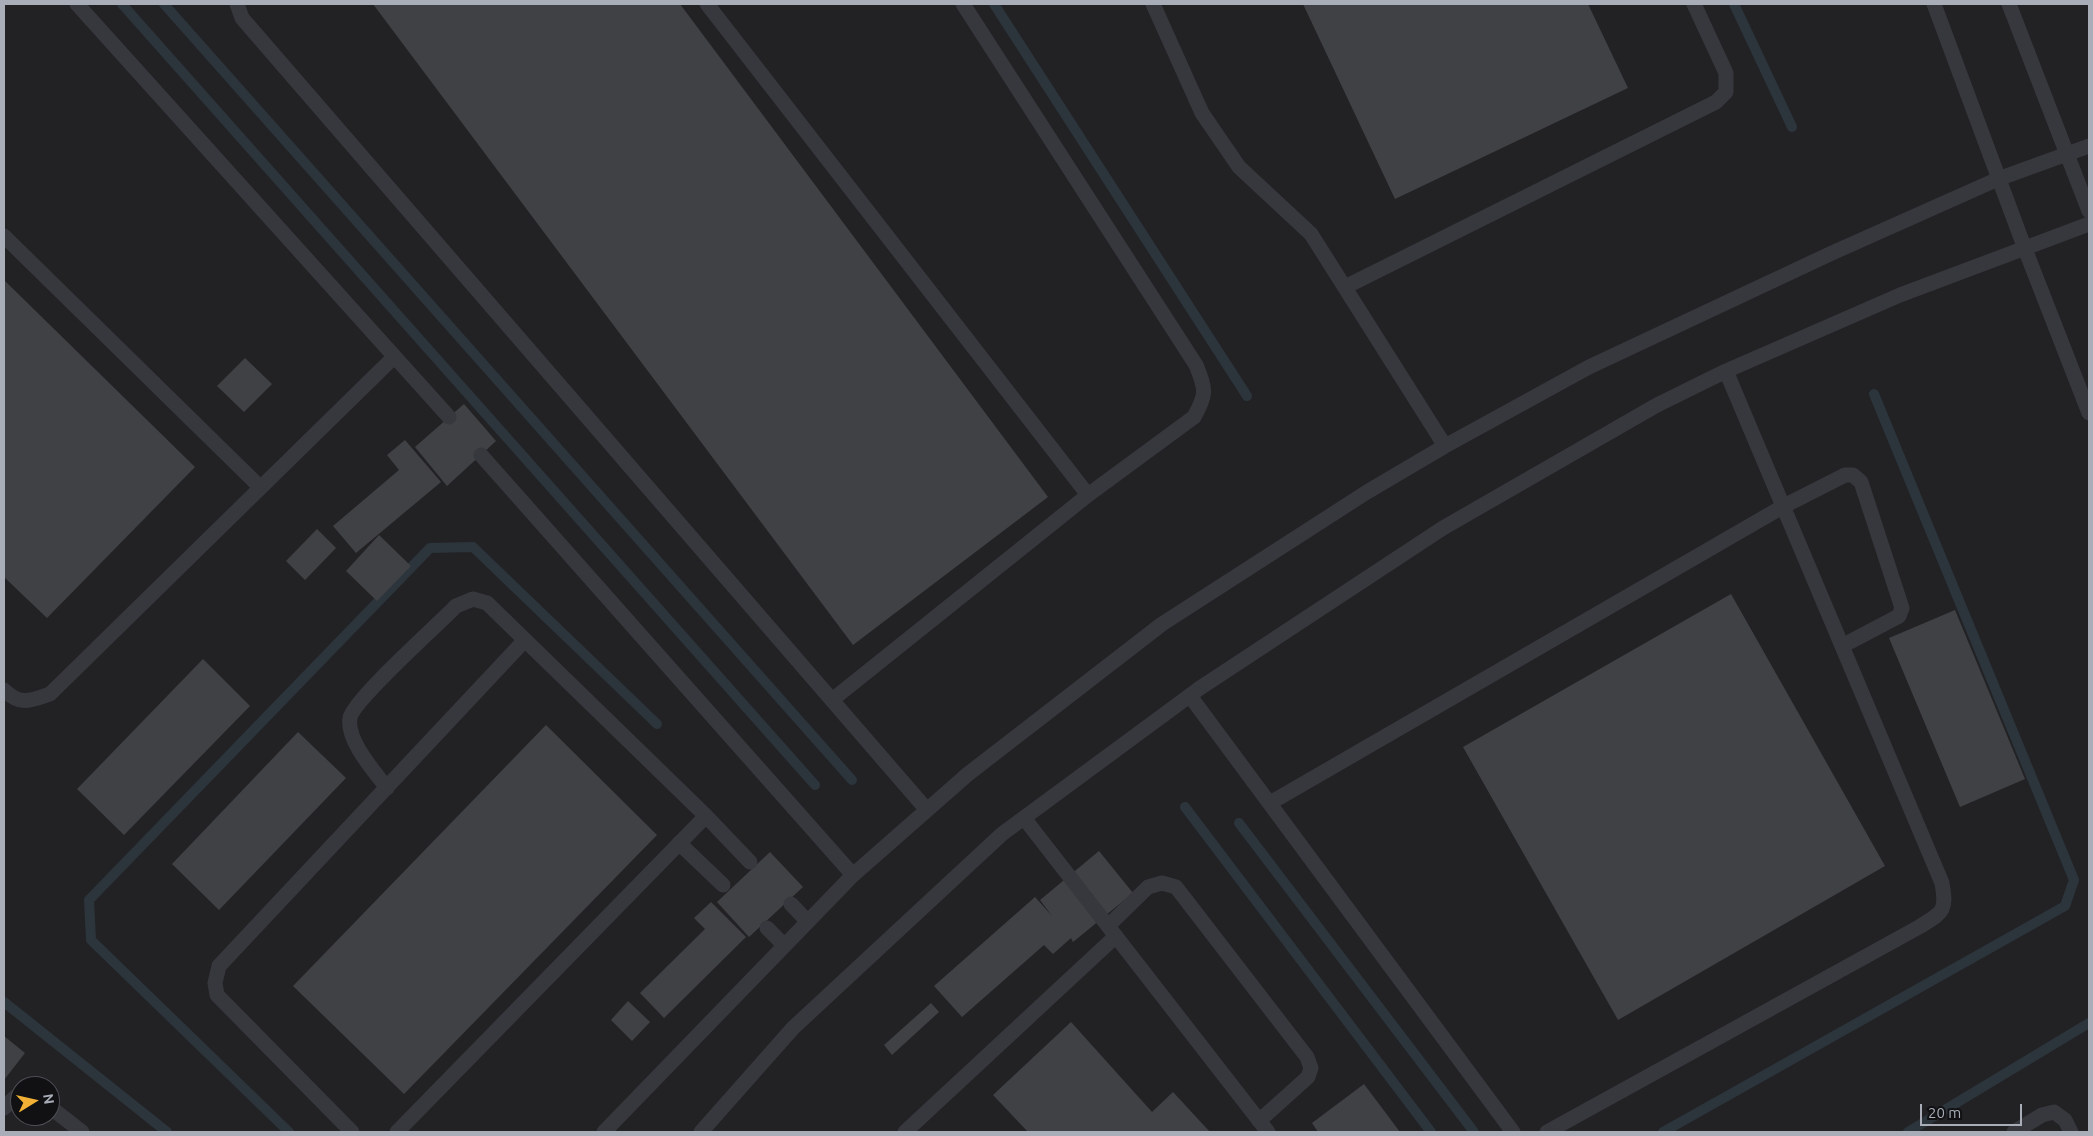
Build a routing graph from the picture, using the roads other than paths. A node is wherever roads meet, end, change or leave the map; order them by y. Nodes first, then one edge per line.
1 (78, 4) edge
2 (237, 4) edge
3 (707, 4) edge
4 (963, 4) edge
5 (1154, 4) edge
6 (1694, 4) edge
7 (1934, 4) edge
8 (2009, 4) edge
9 (2089, 146) edge
10 (2068, 154) junction
11 (1998, 179) junction
12 (2089, 211) edge
13 (2089, 224) edge
14 (4, 236) edge
15 (2024, 249) junction
16 (1345, 287) junction
17 (394, 357) junction
18 (1726, 371) junction
19 (2089, 414) edge
20 (449, 417) dead end
21 (1445, 446) junction
22 (481, 455) dead end
23 (260, 487) junction
24 (1088, 495) junction
25 (1784, 506) junction
26 (524, 641) junction
27 (1842, 646) junction
28 (4, 690) edge
29 (1190, 696) junction
30 (832, 700) junction
31 (387, 788) junction
32 (1270, 803) junction
33 (927, 810) junction
34 (706, 816) junction
35 (1024, 818) junction
36 (679, 843) junction
37 (750, 862) dead end
38 (853, 874) junction
39 (723, 885) dead end
40 (791, 904) dead end
41 (807, 921) junction
42 (767, 928) dead end
43 (1112, 931) junction
44 (784, 945) junction
45 (60, 1115) edge
46 (1263, 1126) edge
47 (82, 1132) edge
48 (352, 1132) edge
49 (397, 1132) edge
50 (604, 1132) edge
51 (701, 1132) edge
52 (905, 1132) edge
53 (1513, 1132) edge
54 (1547, 1132) edge
55 (2014, 1132) edge
56 (2071, 1132) edge

1 - 17 lane
2 - 30 lane
3 - 24 lane
4 - 24 lane
5 - 16 lane
6 - 16 lane
7 - 11 lane
8 - 10 lane
9 - 10 lane
10 - 11 lane
10 - 12 lane
11 - 15 lane
11 - 21 lane
13 - 15 lane
14 - 23 lane
15 - 18 lane
15 - 19 lane
16 - 21 lane
17 - 20 lane
17 - 23 lane
18 - 25 lane
18 - 29 lane
21 - 33 lane
22 - 38 lane
23 - 28 lane
24 - 30 lane
25 - 27 lane
25 - 27 lane
25 - 32 lane
26 - 31 lane
26 - 31 lane
26 - 34 lane
27 - 54 lane
29 - 32 lane
29 - 35 lane
30 - 33 lane
31 - 48 lane
32 - 53 lane
33 - 38 lane
34 - 36 lane
34 - 37 lane
35 - 43 lane
35 - 51 lane
36 - 39 lane
36 - 49 lane
38 - 41 lane
40 - 41 lane
41 - 44 lane
42 - 44 lane
43 - 46 lane
43 - 46 lane
43 - 52 lane
44 - 50 lane
45 - 47 lane
55 - 56 lane

